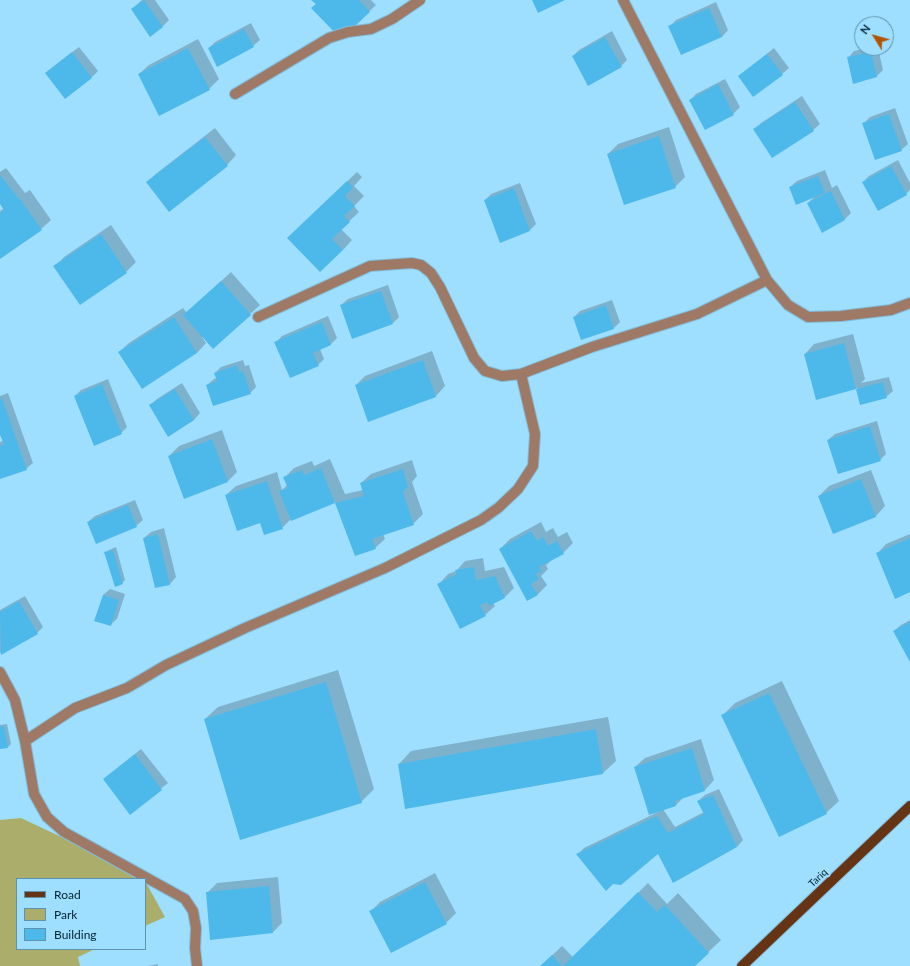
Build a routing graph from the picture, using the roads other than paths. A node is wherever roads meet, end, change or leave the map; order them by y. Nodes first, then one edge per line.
1 (420, 0) edge
2 (623, 0) edge
3 (235, 94) dead end
4 (767, 280) junction
5 (910, 303) edge
6 (258, 317) dead end
7 (521, 374) junction
8 (0, 672) edge
9 (25, 741) junction
10 (910, 806) edge
11 (197, 966) edge
12 (742, 966) edge

1 - 3 street
2 - 4 street
4 - 5 street
4 - 7 street
6 - 7 street
7 - 9 street
8 - 9 street
9 - 11 street
10 - 12 main road, Tariq

